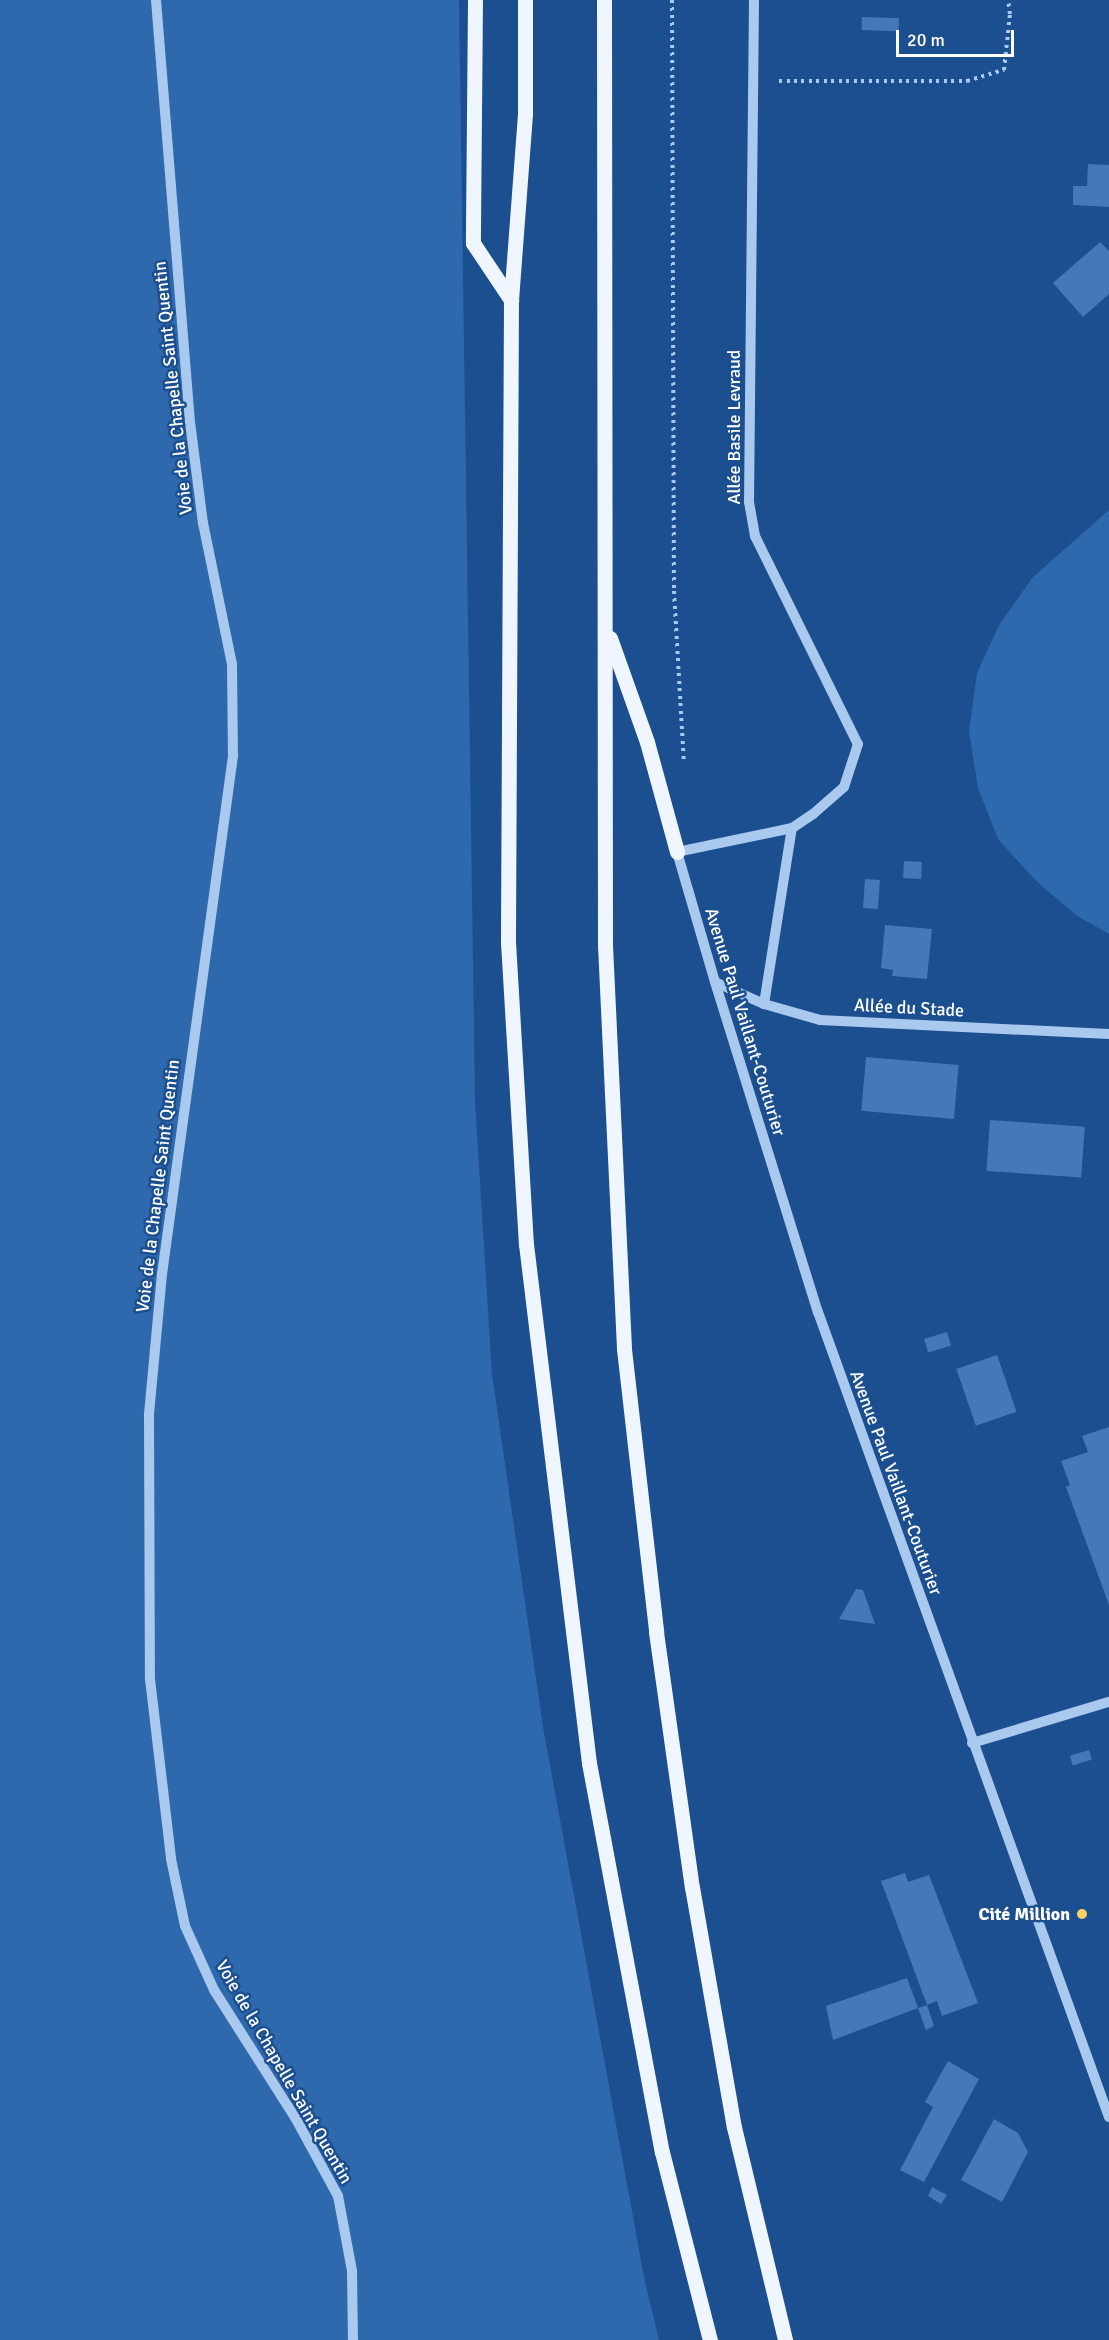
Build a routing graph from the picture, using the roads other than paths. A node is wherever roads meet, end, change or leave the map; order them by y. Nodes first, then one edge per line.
1 (156, 0) edge
2 (475, 0) edge
3 (525, 0) edge
4 (604, 0) edge
5 (754, 0) edge
6 (511, 300) junction
7 (606, 627) junction
8 (792, 828) junction
9 (677, 852) junction
10 (715, 982) junction
11 (764, 1004) junction
12 (1109, 1034) edge
13 (1109, 1702) edge
14 (972, 1743) junction
15 (1109, 2117) edge
16 (778, 2309) junction
17 (353, 2340) edge
18 (710, 2340) edge
19 (785, 2340) edge
20 (792, 2340) edge

1 - 17 street, Voie de la Chapelle Saint Quentin
2 - 6 main road
3 - 6 main road
4 - 7 main road
5 - 8 street, Allée Basile Levraud
6 - 18 main road
7 - 9 main road
7 - 16 main road
8 - 9 street, Allée Basile Levraud
8 - 11 street
9 - 10 street, Avenue Paul Vaillant-Couturier
10 - 11 street, Allée du Stade
10 - 14 street, Avenue Paul Vaillant-Couturier
11 - 12 street, Allée du Stade
13 - 14 street
14 - 15 street, Avenue Paul Vaillant-Couturier
16 - 19 main road
16 - 20 main road

